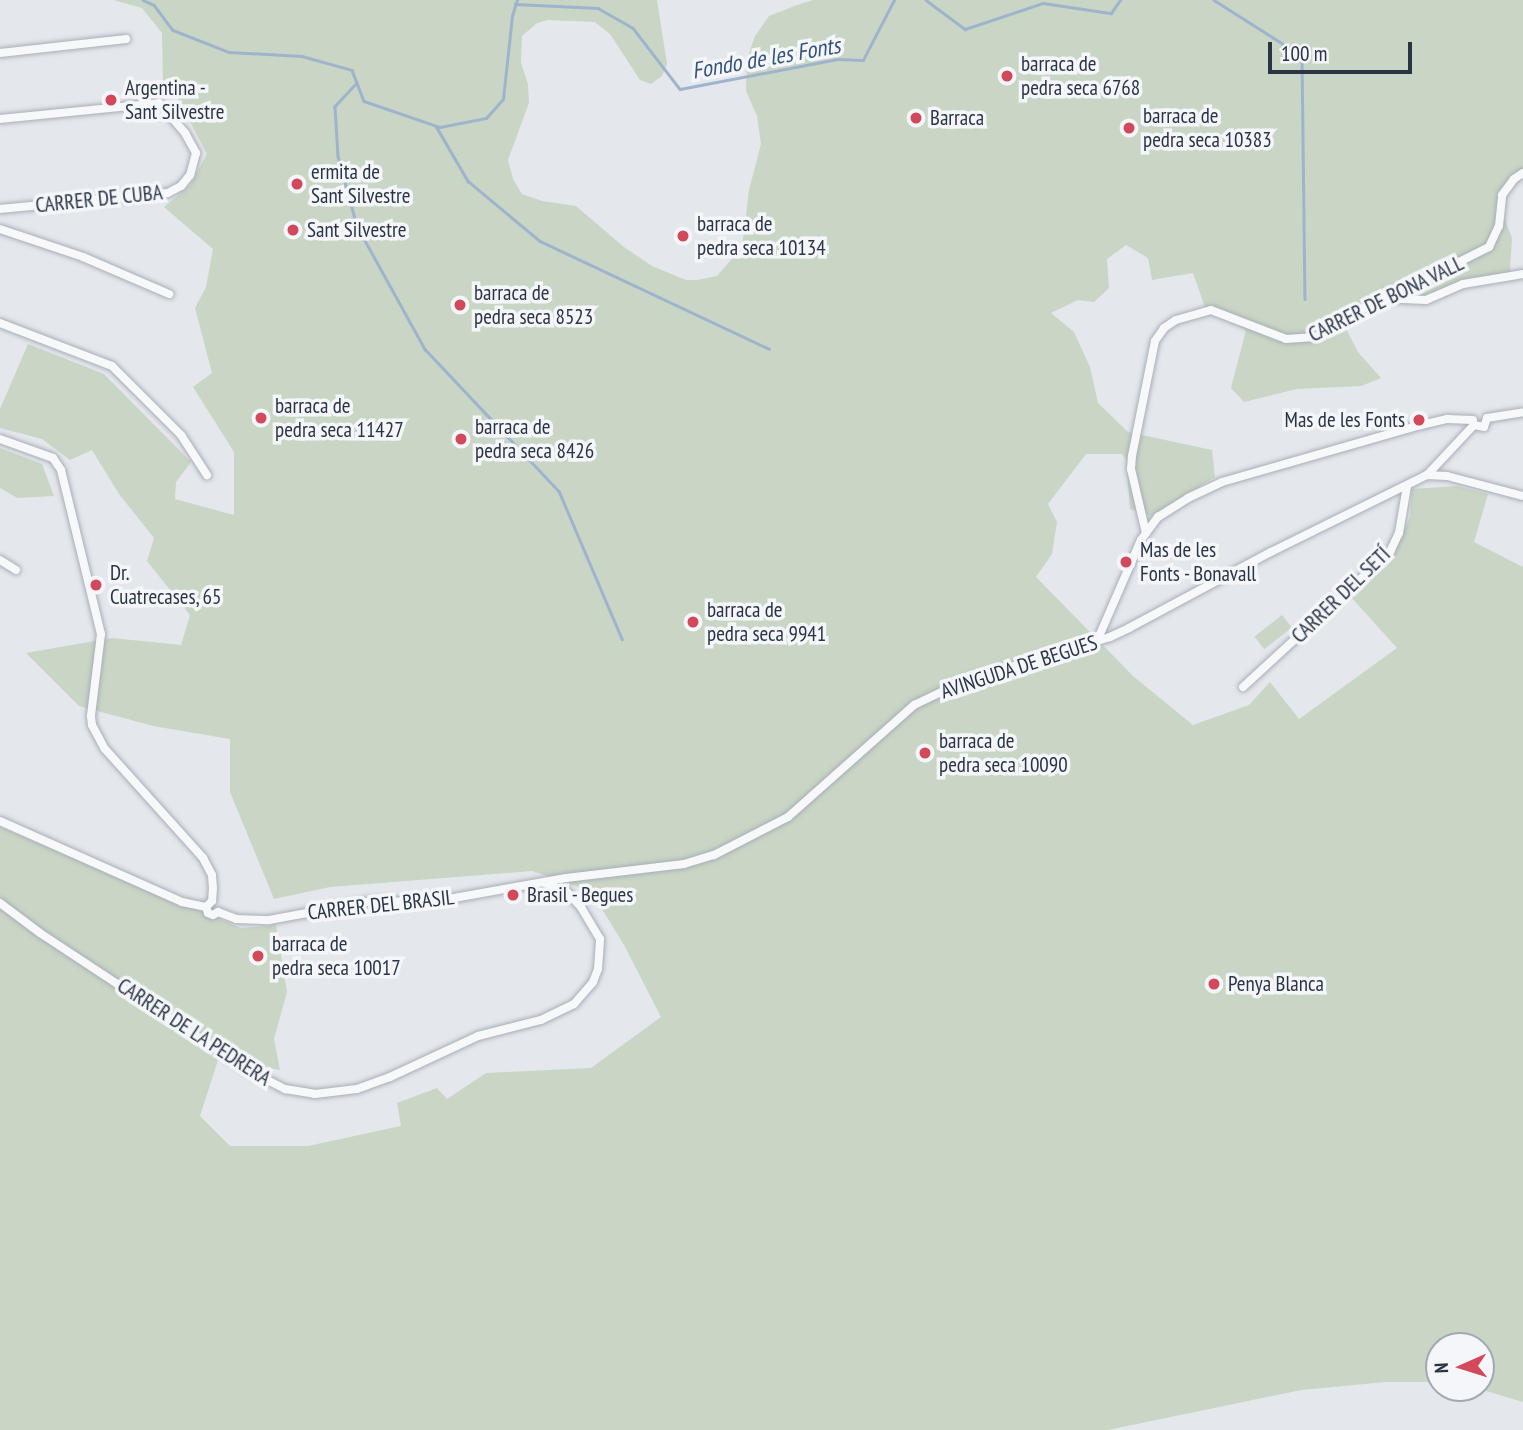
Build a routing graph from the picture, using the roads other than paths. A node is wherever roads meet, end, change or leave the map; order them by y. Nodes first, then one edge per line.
1 (126, 39) dead end
2 (0, 53) edge
3 (0, 119) edge
4 (1523, 173) edge
5 (0, 209) edge
6 (0, 229) edge
7 (1523, 274) edge
8 (169, 294) dead end
9 (1379, 298) junction
10 (0, 323) edge
11 (1523, 412) edge
12 (1474, 422) junction
13 (0, 439) edge
14 (207, 475) dead end
15 (1427, 475) junction
16 (1407, 486) junction
17 (1523, 496) edge
18 (1146, 533) junction
19 (0, 560) edge
20 (16, 570) dead end
21 (1097, 641) junction
22 (1243, 687) dead end
23 (0, 821) edge
24 (545, 883) junction
25 (0, 903) edge
26 (209, 904) junction

1 - 2 street
3 - 5 street, CARRER DE CUBA
4 - 9 street, CARRER DE BONA VALL
6 - 8 street
7 - 9 street
9 - 18 street, CARRER DE BONA VALL
10 - 14 street
11 - 12 street
12 - 15 street, AVINGUDA DE BEGUES
12 - 18 street
13 - 26 street
15 - 16 street, AVINGUDA DE BEGUES
15 - 17 street
16 - 21 street, AVINGUDA DE BEGUES
16 - 22 street, CARRER DEL SETÍ
18 - 21 street
19 - 20 street
21 - 24 street, AVINGUDA DE BEGUES
23 - 26 street, CARRER DEL BRASIL
24 - 25 street, CARRER DE LA PEDRERA
24 - 26 street, CARRER DEL BRASIL

